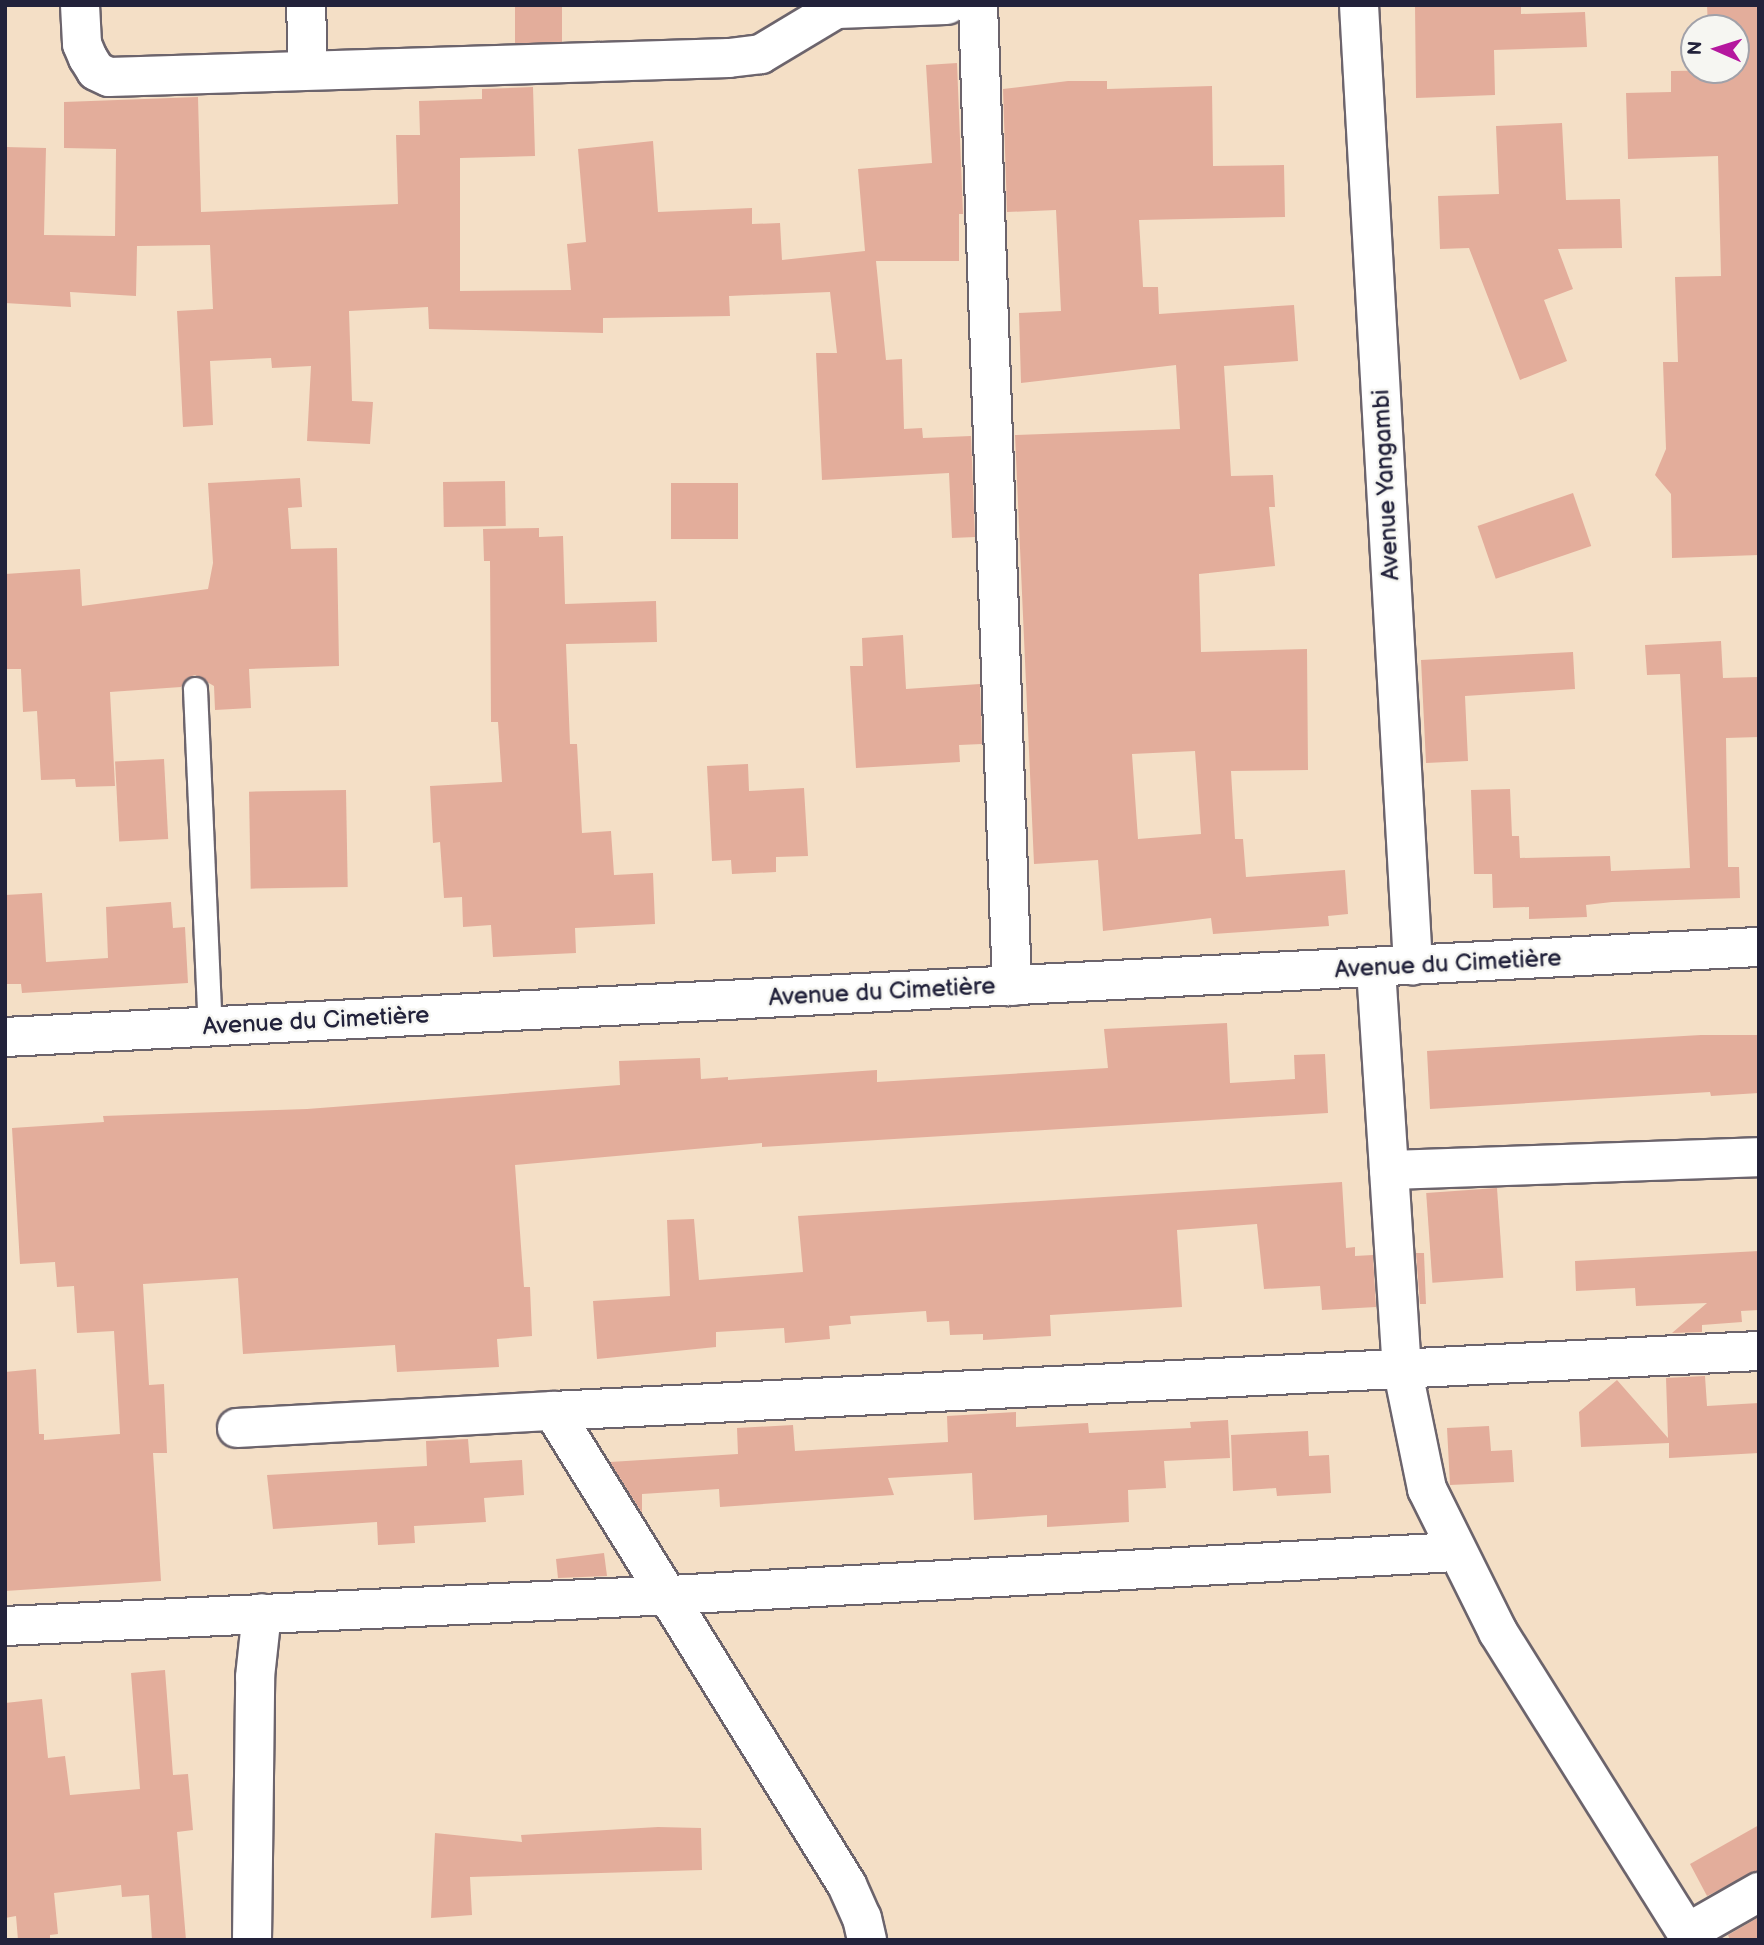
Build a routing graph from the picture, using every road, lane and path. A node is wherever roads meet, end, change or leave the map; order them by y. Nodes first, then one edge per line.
1 (80, 5) edge
2 (306, 5) edge
3 (947, 5) edge
4 (978, 5) edge
5 (1359, 5) edge
6 (836, 7) edge
7 (308, 69) junction
8 (195, 689) dead end
9 (1759, 947) edge
10 (1413, 965) junction
11 (1376, 969) junction
12 (1012, 986) junction
13 (210, 1027) junction
14 (5, 1037) edge
15 (1759, 1157) edge
16 (1389, 1170) junction
17 (1759, 1351) edge
18 (1402, 1367) junction
19 (553, 1411) junction
20 (237, 1428) dead end
21 (1455, 1552) junction
22 (671, 1595) junction
23 (262, 1613) junction
24 (5, 1626) edge
25 (1759, 1892) edge
26 (1689, 1937) edge
27 (252, 1940) edge
28 (867, 1940) edge

1 - 7 street
2 - 7 street
3 - 6 street
4 - 12 street
5 - 10 street, Avenue Yangambi
6 - 7 street
8 - 13 lane
9 - 10 street, Avenue du Cimetière
10 - 11 street, Avenue du Cimetière
11 - 12 street, Avenue du Cimetière
11 - 16 street
12 - 13 street, Avenue du Cimetière
13 - 14 street, Avenue du Cimetière
15 - 16 street
16 - 18 street
17 - 18 street
18 - 19 street
18 - 21 street
19 - 20 street
19 - 22 street
21 - 22 street
21 - 26 street
22 - 23 street
22 - 28 street
23 - 24 street
23 - 27 street
25 - 26 street

